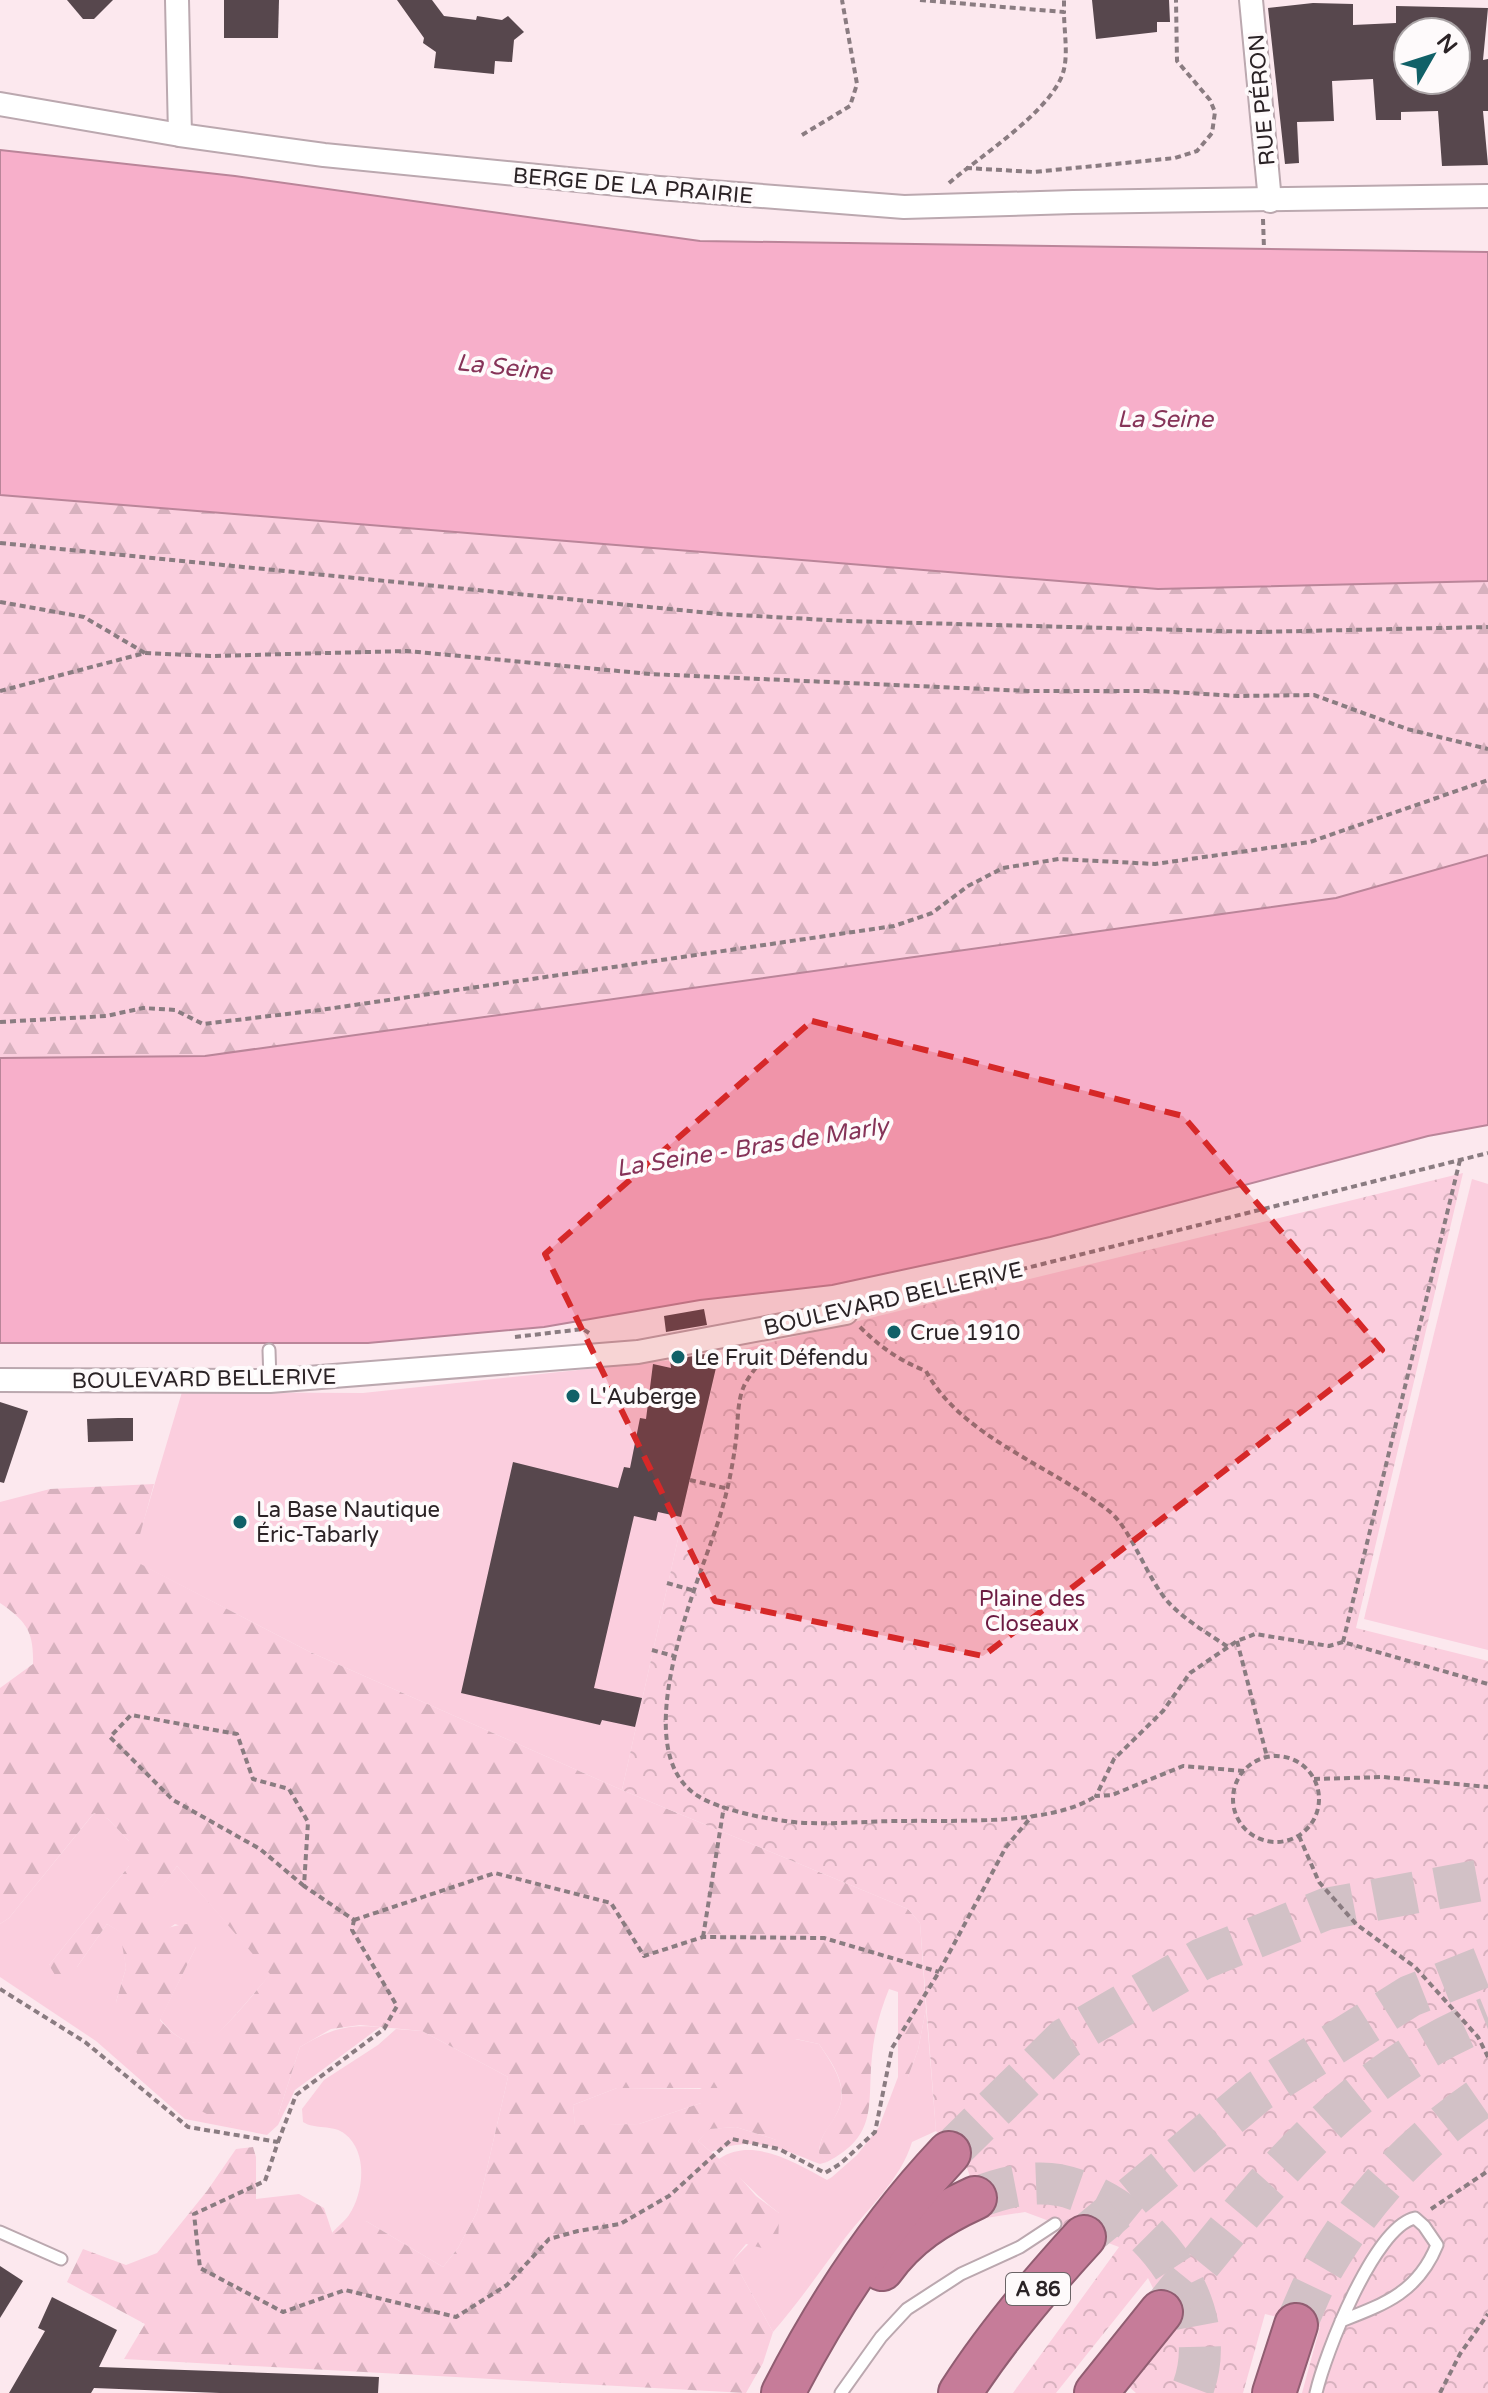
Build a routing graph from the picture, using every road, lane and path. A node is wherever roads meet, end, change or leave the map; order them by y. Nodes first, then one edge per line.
1 (177, 0) edge
2 (842, 0) edge
3 (920, 0) edge
4 (1064, 0) edge
5 (1176, 0) edge
6 (1251, 0) edge
7 (945, 1) edge
8 (1064, 12) junction
9 (0, 104) edge
10 (180, 135) junction
11 (802, 135) dead end
12 (966, 168) junction
13 (1488, 196) edge
14 (1266, 201) junction
15 (922, 207) junction
16 (1264, 249) dead end
17 (0, 543) edge
18 (0, 602) edge
19 (1488, 627) edge
20 (145, 653) junction
21 (0, 691) edge
22 (1488, 749) edge
23 (1488, 780) edge
24 (0, 1022) edge
25 (1488, 1153) edge
26 (1460, 1160) junction
27 (846, 1313) junction
28 (788, 1323) junction
29 (507, 1338) dead end
30 (269, 1350) dead end
31 (617, 1353) junction
32 (0, 1380) edge
33 (270, 1381) junction
34 (690, 1480) dead end
35 (729, 1489) junction
36 (667, 1583) dead end
37 (695, 1591) junction
38 (1237, 1641) junction
39 (1343, 1642) junction
40 (1228, 1647) junction
41 (652, 1650) dead end
42 (674, 1656) junction
43 (1488, 1684) edge
44 (1267, 1757) junction
45 (1244, 1771) junction
46 (1314, 1779) junction
47 (1488, 1787) edge
48 (1096, 1796) junction
49 (724, 1806) junction
50 (1032, 1816) junction
51 (1299, 1836) junction
52 (304, 1886) junction
53 (354, 1920) junction
54 (703, 1937) junction
55 (939, 1972) junction
56 (0, 1989) edge
57 (1488, 2057) edge
58 (278, 2142) junction
59 (949, 2153) tunnel mouth
60 (1488, 2171) edge
61 (975, 2198) tunnel mouth
62 (1415, 2218) junction
63 (1069, 2231) joint
64 (0, 2232) edge
65 (61, 2259) dead end
66 (1161, 2312) tunnel mouth
67 (1488, 2314) edge
68 (1341, 2321) junction
69 (1296, 2325) tunnel mouth
70 (783, 2393) edge
71 (803, 2393) edge
72 (841, 2393) edge
73 (960, 2393) edge
74 (1096, 2393) edge
75 (1274, 2393) edge
76 (1316, 2393) edge
77 (1440, 2393) edge

1 - 10 street
2 - 11 path
3 - 7 path
4 - 8 path
5 - 12 path
6 - 14 street, RUE PÉRON
7 - 8 path
8 - 12 path
9 - 10 street, BERGE DE LA PRAIRIE
10 - 15 street, BERGE DE LA PRAIRIE
12 - 15 path
13 - 14 street, BERGE DE LA PRAIRIE
14 - 15 street, BERGE DE LA PRAIRIE
14 - 16 path
17 - 19 path
18 - 20 path
20 - 21 path
20 - 22 path
23 - 24 path
25 - 26 path, BOULEVARD BELLERIVE
26 - 27 path, BOULEVARD BELLERIVE
26 - 39 path
27 - 28 street, BOULEVARD BELLERIVE
27 - 40 path
28 - 31 street, BOULEVARD BELLERIVE
28 - 35 path
29 - 31 path
30 - 33 lane
31 - 33 street, BOULEVARD BELLERIVE
32 - 33 street, BOULEVARD BELLERIVE
34 - 35 path
35 - 37 path
36 - 37 path
37 - 42 path
38 - 39 path
38 - 40 path
38 - 44 path
39 - 43 path
40 - 48 path
41 - 42 path
42 - 49 path
44 - 45 path
44 - 46 path
45 - 48 path
45 - 51 path
46 - 47 path
46 - 51 path
48 - 50 path
49 - 50 path
49 - 54 path
50 - 55 path
51 - 57 path
52 - 52 path
52 - 53 path
53 - 54 path
53 - 58 path
54 - 55 path
55 - 58 path
56 - 58 path
59 - 70 highway
60 - 62 path
61 - 71 highway
62 - 68 lane
62 - 68 lane
63 - 72 lane
63 - 73 highway, A 86
64 - 65 lane
66 - 74 highway
67 - 77 path
68 - 76 lane
69 - 75 highway

